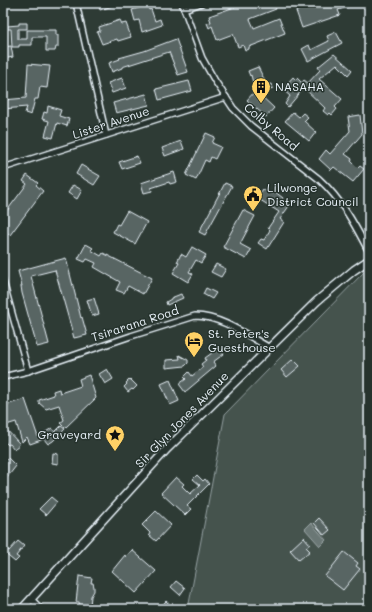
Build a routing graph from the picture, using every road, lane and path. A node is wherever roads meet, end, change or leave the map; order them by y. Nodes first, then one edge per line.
1 (76, 3) edge
2 (182, 3) edge
3 (202, 3) edge
4 (184, 9) junction
5 (226, 97) junction
6 (106, 135) junction
7 (3, 168) edge
8 (369, 252) edge
9 (369, 260) edge
10 (3, 281) edge
11 (270, 348) junction
12 (28, 371) junction
13 (3, 377) edge
14 (31, 599) junction
15 (22, 609) edge
16 (41, 609) edge

1 - 6 street
2 - 4 street, Colby Road
3 - 4 street
4 - 5 street, Colby Road
5 - 6 street, Lister Avenue
5 - 8 street, Colby Road
6 - 7 street, Lister Avenue
9 - 11 main road, Sir Glyn Jones Avenue
10 - 12 street
11 - 12 street, Tsirarana Road
11 - 14 main road, Sir Glyn Jones Avenue
12 - 13 street, Tsirarana Road
14 - 15 main road, Sir Glyn Jones Avenue
14 - 16 street

